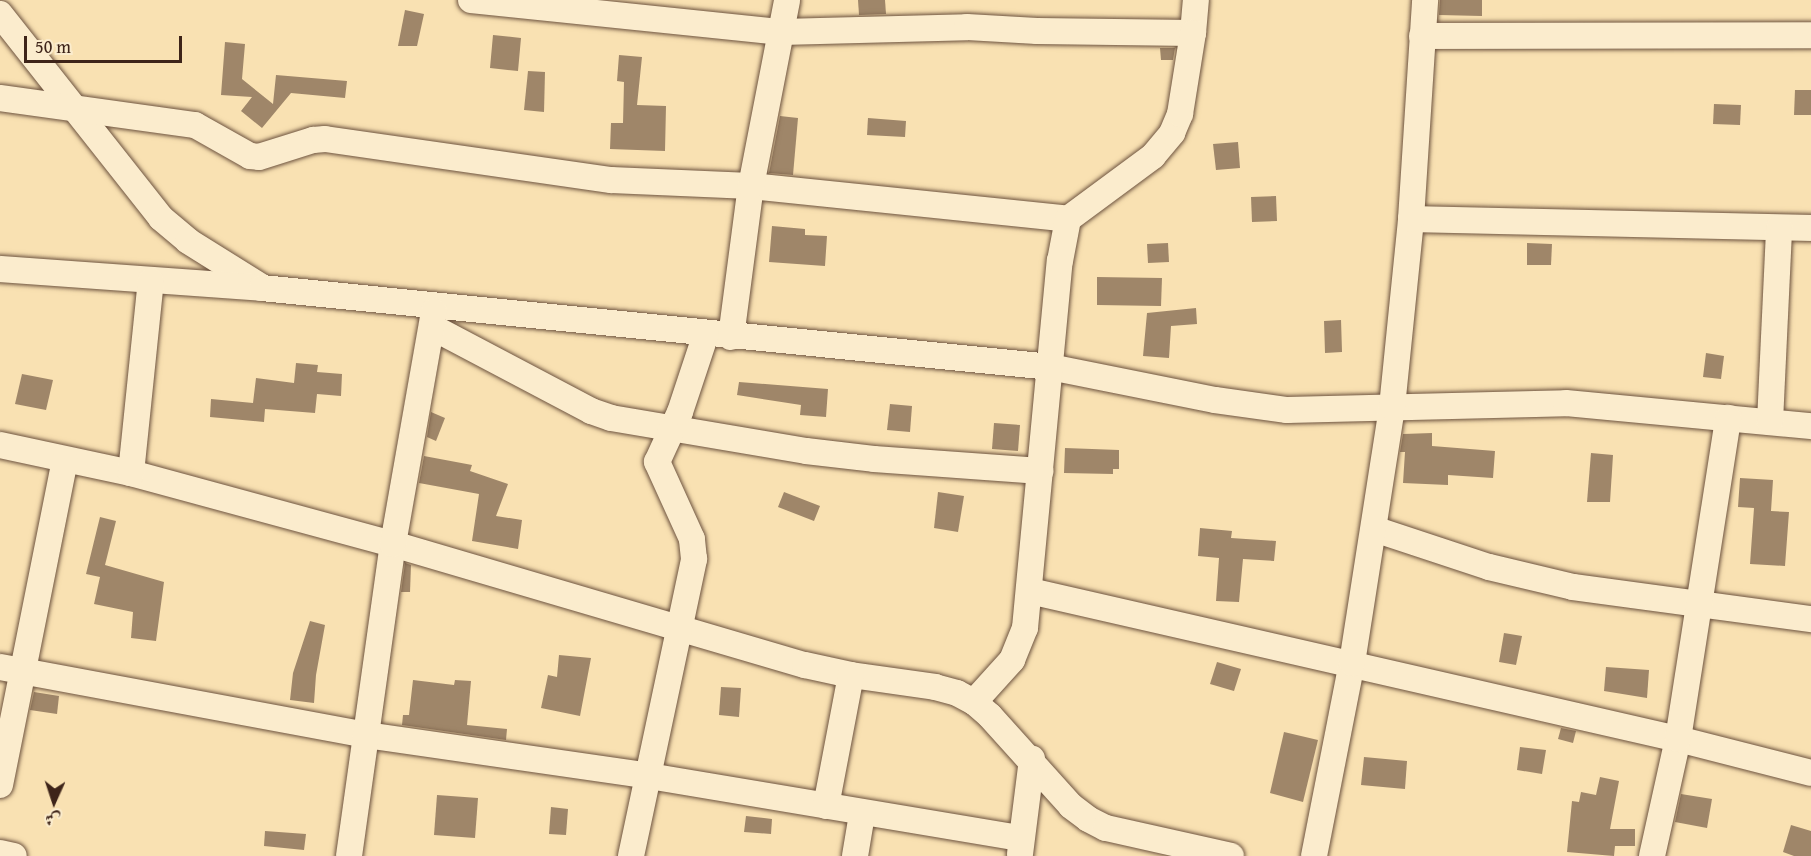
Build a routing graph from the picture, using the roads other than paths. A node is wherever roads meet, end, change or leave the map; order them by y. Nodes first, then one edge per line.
1 (471, 0) edge
2 (787, 0) edge
3 (1196, 0) edge
4 (1425, 0) edge
5 (0, 14) edge
6 (781, 32) junction
7 (1193, 33) junction
8 (1811, 35) edge
9 (1422, 36) junction
10 (0, 98) edge
11 (74, 108) junction
12 (751, 186) junction
13 (1068, 219) junction
14 (1411, 219) junction
15 (1779, 228) junction
16 (1811, 228) edge
17 (0, 268) edge
18 (151, 281) junction
19 (262, 288) junction
20 (434, 317) junction
21 (706, 334) junction
22 (731, 337) junction
23 (1050, 367) junction
24 (1392, 407) junction
25 (1728, 418) junction
26 (1770, 422) junction
27 (1811, 426) edge
28 (673, 428) junction
29 (0, 445) edge
30 (65, 460) junction
31 (1041, 471) junction
32 (131, 473) junction
33 (1374, 529) junction
34 (393, 544) junction
35 (1030, 591) junction
36 (1700, 605) junction
37 (1811, 619) edge
38 (680, 628) junction
39 (1352, 663) junction
40 (11, 669) edge
41 (851, 675) junction
42 (974, 702) junction
43 (366, 735) junction
44 (1678, 739) junction
45 (1032, 759) junction
46 (1811, 773) edge
47 (649, 776) junction
48 (0, 784) edge
49 (826, 806) junction
50 (862, 814) junction
51 (1020, 847) edge
52 (0, 853) edge
53 (15, 856) edge
54 (350, 856) edge
55 (631, 856) edge
56 (855, 856) edge
57 (1231, 856) edge
58 (1314, 856) edge
59 (1652, 856) edge

1 - 6 street
2 - 6 street
3 - 7 street
4 - 9 street
5 - 11 street
6 - 7 street
6 - 12 street
7 - 13 street
8 - 9 street
9 - 14 street
10 - 11 street
11 - 12 street
11 - 19 street
12 - 13 street
12 - 22 street
13 - 23 street
14 - 15 street
14 - 24 street
15 - 16 street
15 - 26 street
17 - 18 street
18 - 19 street
18 - 32 street
19 - 20 street
20 - 21 street
20 - 28 street
20 - 34 street
21 - 22 street
21 - 28 street
22 - 23 street
23 - 24 street
23 - 31 street
24 - 25 street
24 - 33 street
25 - 26 street
25 - 36 street
26 - 27 street
28 - 31 street
28 - 38 street
29 - 30 street
30 - 32 street
30 - 40 street
31 - 35 street
32 - 34 street
33 - 36 street
33 - 39 street
34 - 38 street
34 - 43 street
35 - 39 street
35 - 42 street
36 - 37 street
36 - 44 street
38 - 41 street
38 - 47 street
39 - 44 street
39 - 58 street
40 - 43 street
40 - 48 street
41 - 42 street
41 - 49 street
42 - 45 street
43 - 47 street
43 - 54 street
44 - 46 street
44 - 59 street
45 - 51 street
45 - 57 street
47 - 49 street
47 - 55 street
49 - 50 street
50 - 51 street
50 - 56 street
52 - 53 street

